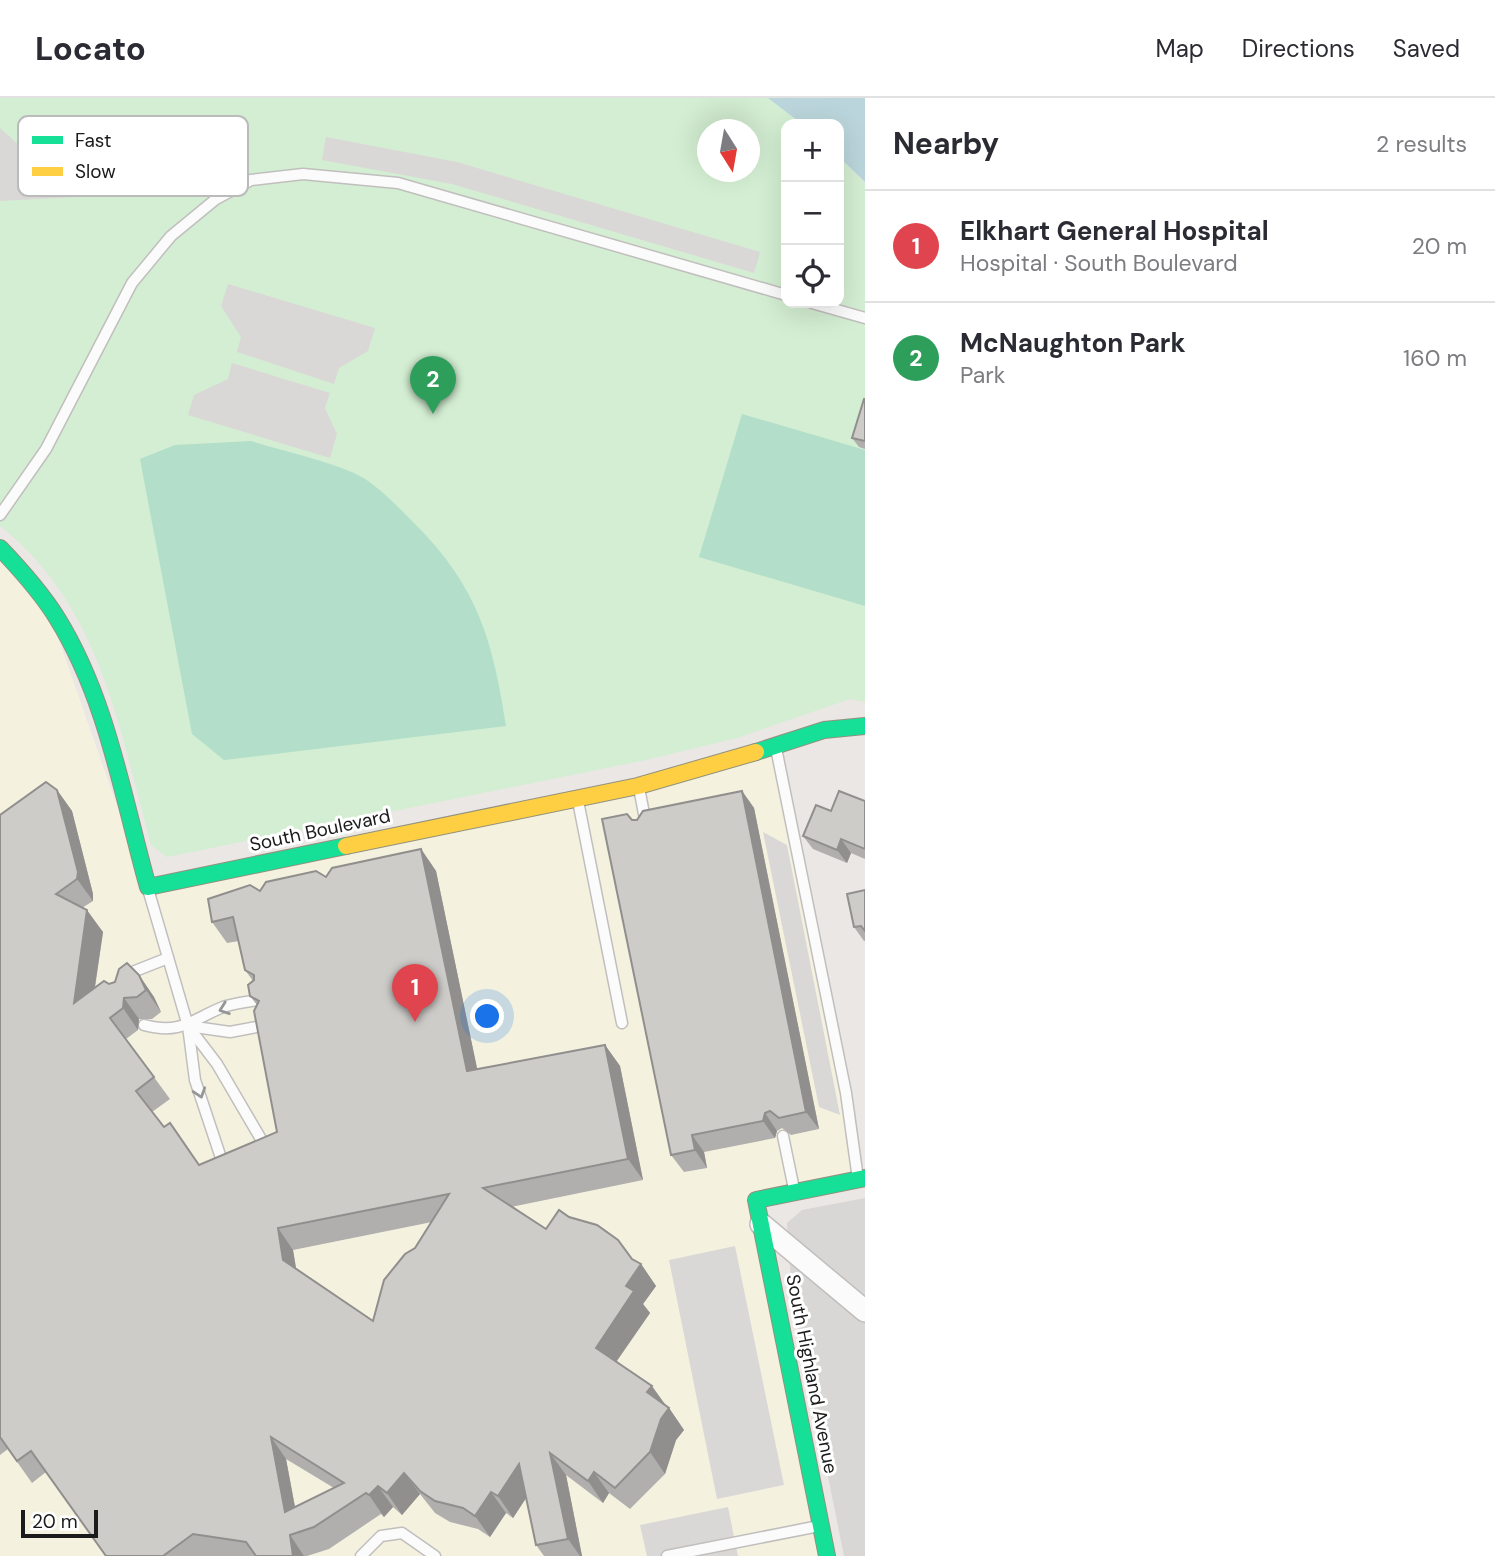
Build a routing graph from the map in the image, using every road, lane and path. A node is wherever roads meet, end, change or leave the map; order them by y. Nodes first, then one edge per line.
1 (248, 182) edge
2 (222, 196) edge
3 (781, 294) edge
4 (830, 308) edge
5 (865, 318) edge
6 (0, 515) edge
7 (0, 548) edge
8 (865, 726) edge
9 (775, 746) junction
10 (638, 786) junction
11 (578, 798) junction
12 (647, 830) edge
13 (148, 887) junction
14 (168, 958) junction
15 (125, 998) edge
16 (262, 999) edge
17 (622, 1023) dead end
18 (144, 1025) dead end
19 (267, 1025) edge
20 (188, 1026) junction
21 (783, 1136) edge
22 (257, 1157) edge
23 (236, 1166) edge
24 (862, 1179) edge
25 (794, 1192) junction
26 (761, 1224) junction
27 (865, 1311) edge
28 (820, 1526) junction
29 (361, 1556) edge
30 (435, 1556) edge
31 (667, 1556) edge
32 (827, 1556) edge

1 - 3 lane
2 - 6 lane
4 - 5 lane
7 - 13 street
8 - 9 street, South Boulevard
9 - 10 street, South Boulevard
9 - 24 lane
10 - 11 street, South Boulevard
10 - 12 lane
11 - 13 street, South Boulevard
11 - 17 lane
13 - 14 lane
14 - 15 lane
14 - 20 lane
16 -> 20 lane
18 - 20 lane
19 - 20 lane
20 - 22 lane
20 -> 23 lane
21 - 25 lane
24 - 25 street
25 - 26 street, South Highland Avenue
26 - 27 street
26 - 28 street, South Highland Avenue
28 - 31 lane
28 - 32 street, South Highland Avenue
29 - 30 lane

